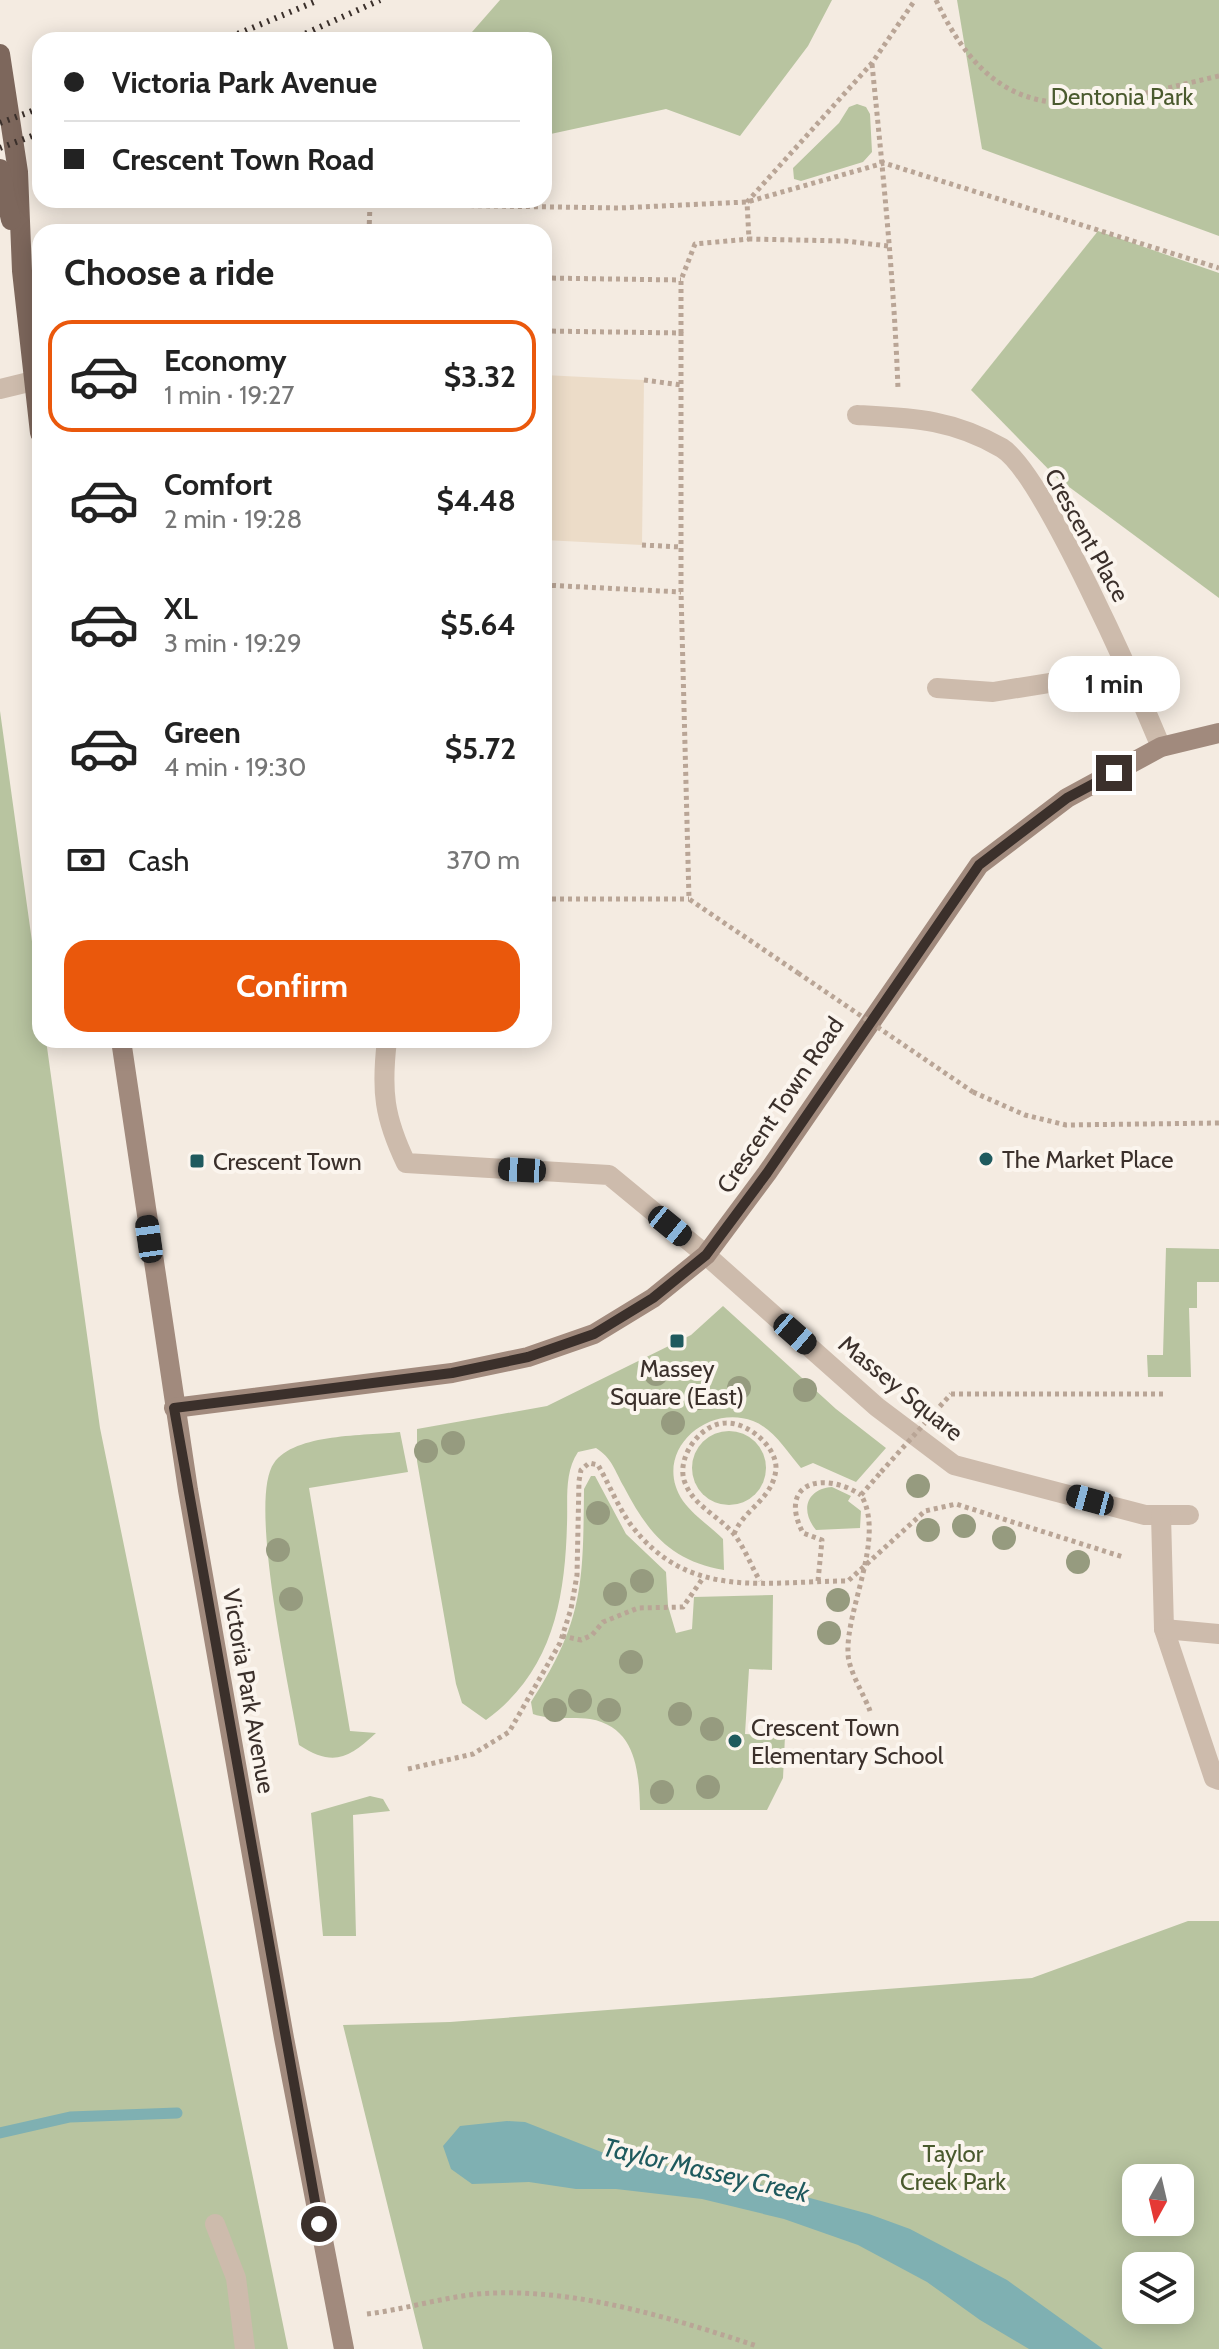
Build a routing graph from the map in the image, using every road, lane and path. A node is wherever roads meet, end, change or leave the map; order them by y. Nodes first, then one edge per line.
1 (915, 0) edge
2 (936, 0) edge
3 (0, 54) edge
4 (872, 63) junction
5 (1219, 76) edge
6 (884, 163) junction
7 (0, 169) edge
8 (747, 202) junction
9 (552, 207) edge
10 (749, 239) junction
11 (888, 246) junction
12 (1219, 268) edge
13 (22, 271) junction
14 (552, 278) edge
15 (681, 280) junction
16 (552, 331) edge
17 (681, 333) junction
18 (32, 371) edge
19 (644, 380) dead end
20 (32, 381) edge
21 (681, 385) junction
22 (0, 389) edge
23 (857, 415) dead end
24 (899, 418) junction
25 (642, 545) dead end
26 (681, 547) junction
27 (552, 585) edge
28 (681, 592) junction
29 (1130, 670) junction
30 (937, 688) dead end
31 (1219, 733) edge
32 (1161, 747) junction
33 (552, 899) edge
34 (689, 899) junction
35 (122, 1048) edge
36 (386, 1048) edge
37 (1219, 1123) edge
38 (706, 1255) junction
39 (1164, 1394) dead end
40 (174, 1408) junction
41 (861, 1495) junction
42 (1161, 1515) junction
43 (1189, 1515) dead end
44 (734, 1534) junction
45 (1123, 1557) dead end
46 (864, 1568) junction
47 (703, 1578) junction
48 (760, 1581) junction
49 (818, 1581) junction
50 (1164, 1629) junction
51 (1219, 1634) edge
52 (562, 1636) junction
53 (870, 1711) dead end
54 (408, 1769) dead end
55 (1219, 1780) edge
56 (215, 2224) dead end
57 (380, 2313) dead end
58 (757, 2348) edge
59 (245, 2349) edge
60 (344, 2349) edge
61 (764, 2349) edge

1 - 4 path
2 - 5 path
3 - 13 main road
4 - 6 path
4 - 8 path
6 - 8 path
6 - 11 path
6 - 12 path
7 - 13 main road
8 - 9 path
8 - 10 path
10 - 11 path
10 - 15 path
11 - 24 path
13 - 18 main road
14 - 15 path
15 - 17 path
16 - 17 path
17 - 21 path
19 - 21 path
20 - 22 lane
21 - 26 path
23 - 24 lane, Crescent Place
24 - 29 lane, Crescent Place
25 - 26 path
26 - 28 path
27 - 28 path
28 - 34 path
29 - 30 lane
29 - 32 lane, Crescent Place
31 - 32 street, Crescent Town Road
32 - 38 street, Crescent Town Road
33 - 34 path
34 - 37 path, bridge
35 - 40 street, Victoria Park Avenue
36 - 38 lane
38 - 40 street, Crescent Town Road
38 - 42 lane, Massey Square
39 - 41 path, bridge
40 - 60 street, Victoria Park Avenue
41 - 46 path
41 - 49 path
42 - 43 lane, Massey Square
42 - 50 lane
44 - 44 path
44 - 48 path
45 - 46 path
46 - 49 path
46 - 53 path
47 - 48 path
47 - 52 path
47 - 52 path
48 - 49 path
50 - 51 lane
50 - 55 lane
52 - 54 path
56 - 59 lane
57 - 58 path
58 - 61 path

